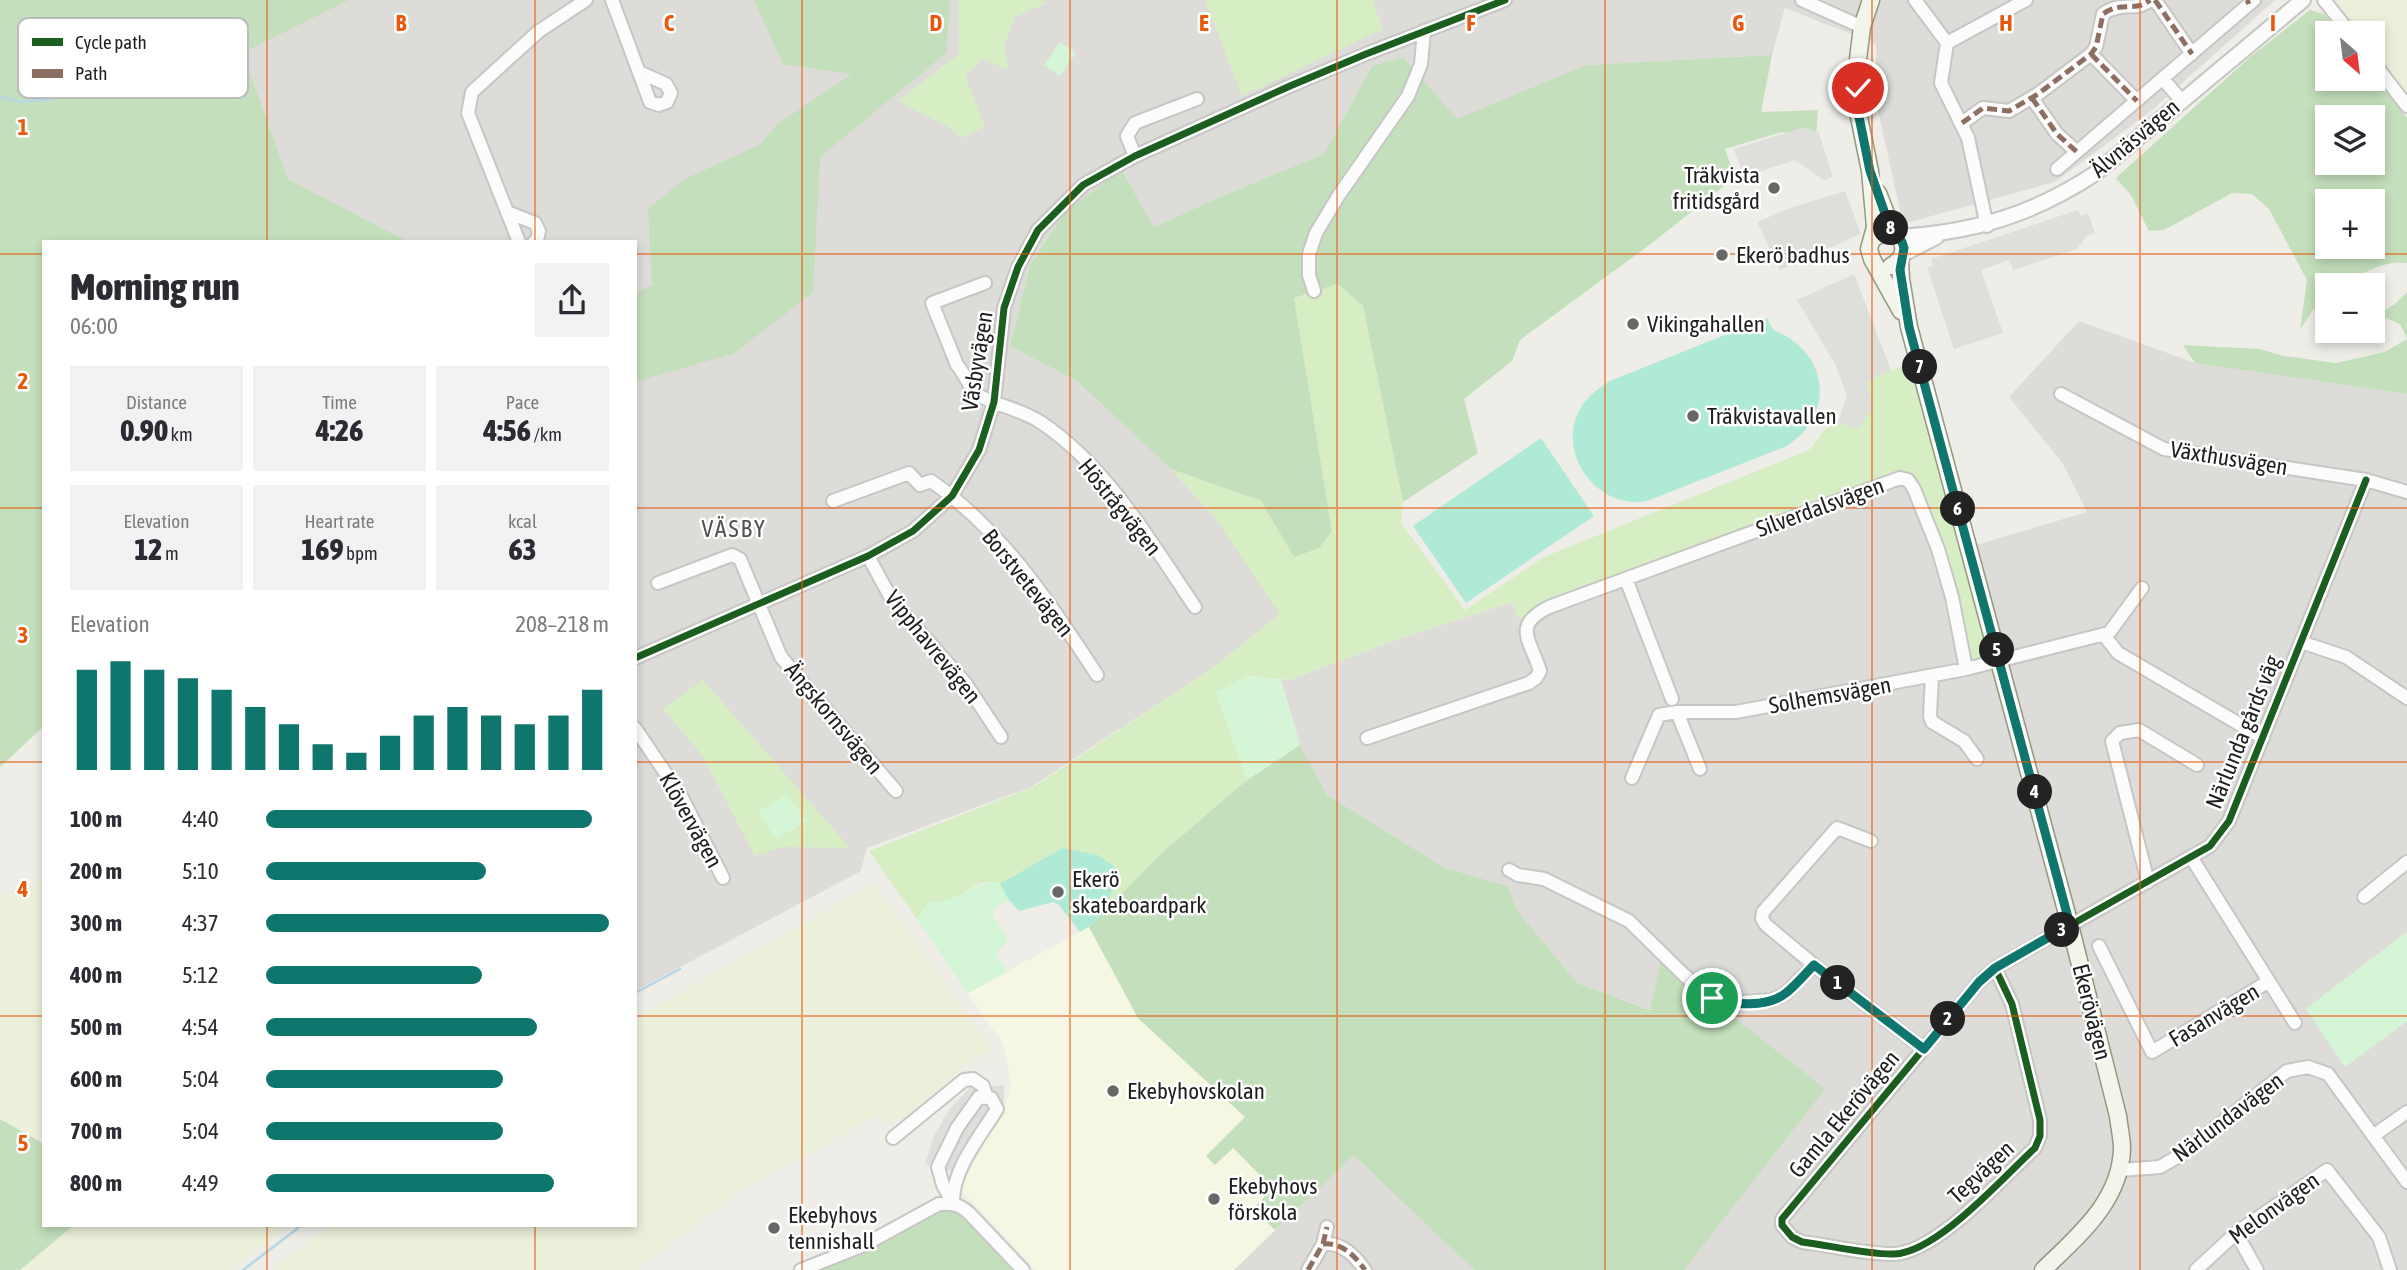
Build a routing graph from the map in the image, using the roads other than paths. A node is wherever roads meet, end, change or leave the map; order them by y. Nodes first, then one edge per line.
1 (586, 0) edge
2 (612, 0) edge
3 (1505, 0) edge
4 (1802, 0) edge
5 (1871, 0) edge
6 (1915, 0) edge
7 (2026, 0) edge
8 (2150, 0) edge
9 (2155, 0) edge
10 (2303, 0) edge
11 (2324, 0) edge
12 (2250, 1) edge
13 (2341, 21) edge
14 (1862, 27) junction
15 (1424, 31) junction
16 (1947, 43) junction
17 (2091, 54) junction
18 (2192, 54) junction
19 (639, 72) dead end
20 (2385, 78) edge
21 (2163, 79) junction
22 (2032, 98) junction
23 (1197, 99) dead end
24 (2181, 100) junction
25 (2137, 101) junction
26 (2407, 106) edge
27 (1962, 123) junction
28 (2077, 152) junction
29 (1135, 156) junction
30 (2057, 169) dead end
31 (1870, 171) junction
32 (507, 212) junction
33 (1987, 226) junction
34 (1944, 234) junction
35 (1896, 235) junction
36 (1873, 239) junction
37 (518, 240) edge
38 (537, 240) edge
39 (1902, 257) junction
40 (1875, 263) junction
41 (985, 283) dead end
42 (1314, 291) dead end
43 (1909, 327) junction
44 (2061, 394) dead end
45 (994, 402) junction
46 (2366, 480) junction
47 (2407, 492) edge
48 (952, 496) junction
49 (832, 501) dead end
50 (868, 556) junction
51 (1626, 579) junction
52 (658, 583) dead end
53 (2142, 588) dead end
54 (759, 604) junction
55 (1195, 607) dead end
56 (2104, 635) junction
57 (2301, 642) junction
58 (637, 657) edge
59 (2000, 662) junction
60 (1966, 669) junction
61 (1097, 675) dead end
62 (1932, 676) junction
63 (2407, 698) edge
64 (1675, 706) junction
65 (637, 731) edge
66 (1000, 737) dead end
67 (1367, 738) dead end
68 (2263, 738) junction
69 (1977, 758) dead end
70 (2197, 765) dead end
71 (1700, 769) dead end
72 (1632, 778) dead end
73 (895, 792) dead end
74 (1871, 841) dead end
75 (2192, 857) junction
76 (2407, 862) edge
77 (1509, 870) dead end
78 (723, 877) dead end
79 (2148, 882) junction
80 (2364, 897) dead end
81 (2070, 925) junction
82 (2099, 946) dead end
83 (1814, 965) junction
84 (1995, 968) junction
85 (2269, 981) junction
86 (2295, 1023) dead end
87 (1924, 1049) junction
88 (988, 1098) junction
89 (2407, 1112) edge
90 (2373, 1136) junction
91 (893, 1138) dead end
92 (2120, 1170) junction
93 (2407, 1182) edge
94 (953, 1203) junction
95 (1782, 1226) joint
96 (1327, 1227) dead end
97 (2236, 1233) junction
98 (1323, 1244) junction
99 (801, 1270) edge
100 (1023, 1270) edge
101 (1308, 1270) edge
102 (1365, 1270) edge
103 (2043, 1270) edge
104 (2196, 1270) edge
105 (2257, 1270) edge
106 (2390, 1270) edge

1 - 32 street
2 - 19 street
3 - 15 street, Väsbyvägen
4 - 14 street
5 - 14 main road
6 - 16 street
7 - 16 street
8 - 17 street
9 - 18 street
10 - 24 street, Älvnäsvägen
11 - 13 street
12 - 18 street
14 - 31 main road
15 - 29 street, Väsbyvägen
15 - 42 street
16 - 27 street
17 - 22 street
17 - 25 street
18 - 21 street
20 - 26 street
21 - 24 street
21 - 25 street
22 - 27 street
22 - 28 street
23 - 29 street
24 - 33 street, Älvnäsvägen
25 - 28 street
27 - 33 street
28 - 30 street
29 - 45 street, Väsbyvägen
31 - 35 main road
31 - 36 main road
32 - 37 street
32 - 38 street
33 - 34 street, Älvnäsvägen
34 - 35 street, Älvnäsvägen
34 - 39 street, Älvnäsvägen
35 - 36 main road
35 - 39 main road
36 - 40 main road
39 - 40 main road
39 - 43 main road, Ekerövägen
40 - 43 main road, Ekerövägen
41 - 45 street, Höstrågvägen
43 - 59 main road, Ekerövägen
44 - 46 street, Växthusvägen
45 - 48 street, Väsbyvägen
45 - 55 street, Höstrågvägen
46 - 47 street, Växthusvägen
46 - 57 street, Närlunda gårds väg
48 - 49 street
48 - 50 street, Väsbyvägen
48 - 61 street, Borstvetevägen
50 - 54 street, Väsbyvägen
50 - 66 street, Vipphavrevägen
51 - 60 street, Silverdalsvägen
51 - 64 street
51 - 67 street, Silverdalsvägen
52 - 54 street, Ängskornsvägen
53 - 56 street
54 - 58 street, Väsbyvägen
54 - 73 street, Ängskornsvägen
56 - 59 street, Solhemsvägen
56 - 68 street
57 - 63 street
57 - 68 street, Närlunda gårds väg
59 - 60 street, Solhemsvägen
59 - 81 main road, Ekerövägen
60 - 62 street, Solhemsvägen
62 - 64 street, Solhemsvägen
62 - 69 street
64 - 71 street
64 - 72 street, Solhemsvägen
65 - 78 street, Klövervägen
68 - 75 street, Närlunda gårds väg
70 - 79 street
74 - 83 street
75 - 79 street, Närlunda gårds väg
75 - 85 street
76 - 80 street
77 - 83 street
79 - 81 street, Närlunda gårds väg
81 - 84 street, Gamla Ekerövägen
81 - 92 main road, Ekerövägen
82 - 85 street, Fasanvägen
83 - 87 street
84 - 87 street, Gamla Ekerövägen
84 - 95 street, Tegvägen
85 - 86 street
87 - 95 street, Gamla Ekerövägen
88 - 91 street
88 - 94 street
88 - 94 street
89 - 90 street
90 - 92 street, Närlundavägen
90 - 93 street, Närlundavägen
92 - 103 main road, Ekerövägen
94 - 99 street
94 - 100 street
96 - 98 street
97 - 104 street, Melonvägen
97 - 105 street
97 - 106 street, Melonvägen
98 - 101 street
98 - 102 street

